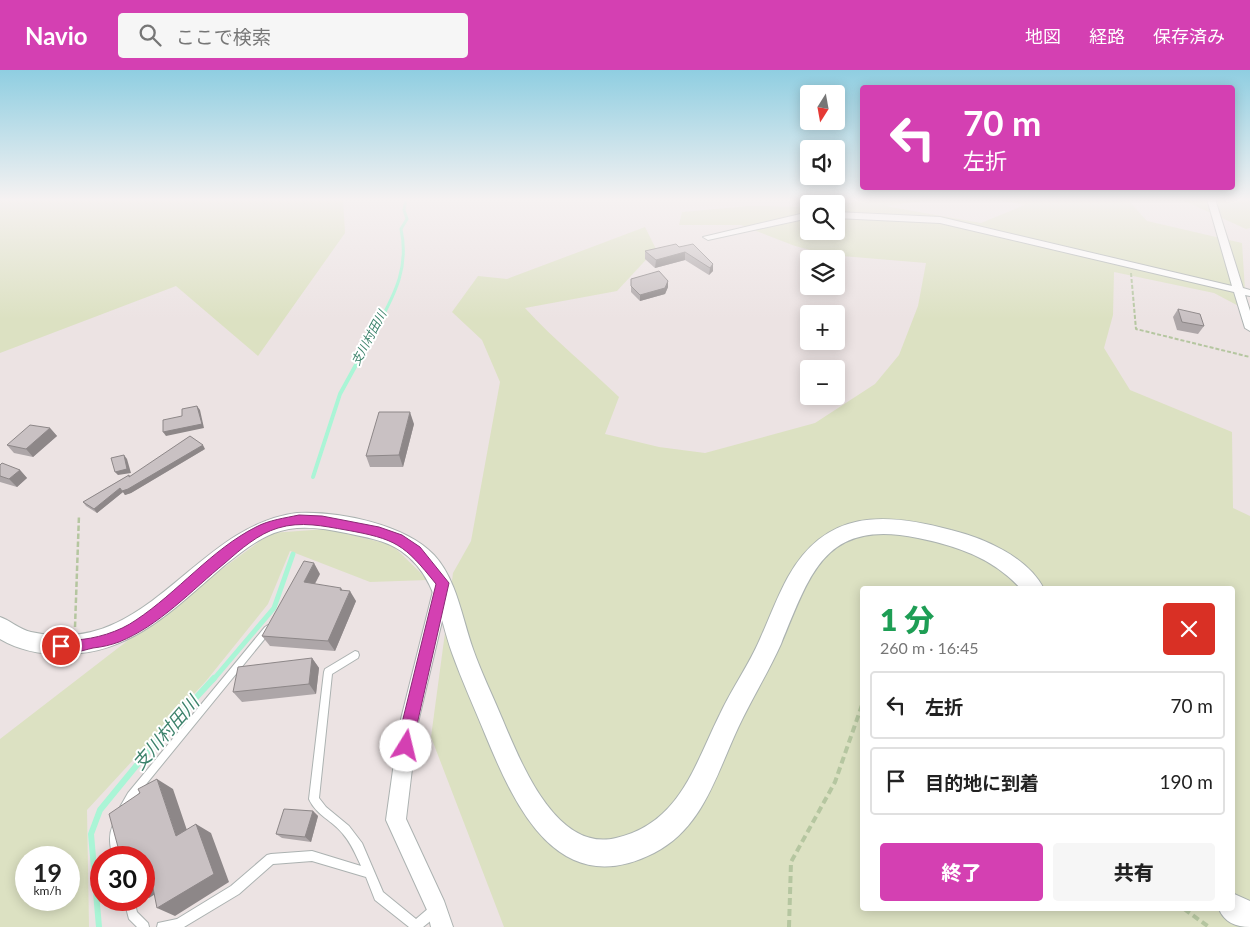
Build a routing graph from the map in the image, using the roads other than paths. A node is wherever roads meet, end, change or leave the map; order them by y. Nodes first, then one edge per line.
1 (1024, 239) edge
2 (1226, 239) edge
3 (1245, 292) edge
4 (1250, 328) edge
5 (443, 583) junction
6 (1031, 586) edge
7 (273, 621) edge
8 (0, 627) edge
9 (355, 655) dead end
10 (115, 846) edge
11 (368, 873) junction
12 (437, 908) junction
13 (1235, 909) edge
14 (132, 911) edge
15 (1250, 915) edge
16 (144, 927) edge
17 (162, 927) edge
18 (442, 927) edge

1 - 3 street
2 - 3 street
3 - 4 street
5 - 6 street
5 - 8 street
5 - 12 street
7 - 10 lane
9 - 11 lane
11 - 12 lane
11 - 17 lane
12 - 18 street
13 - 15 street
14 - 16 lane

